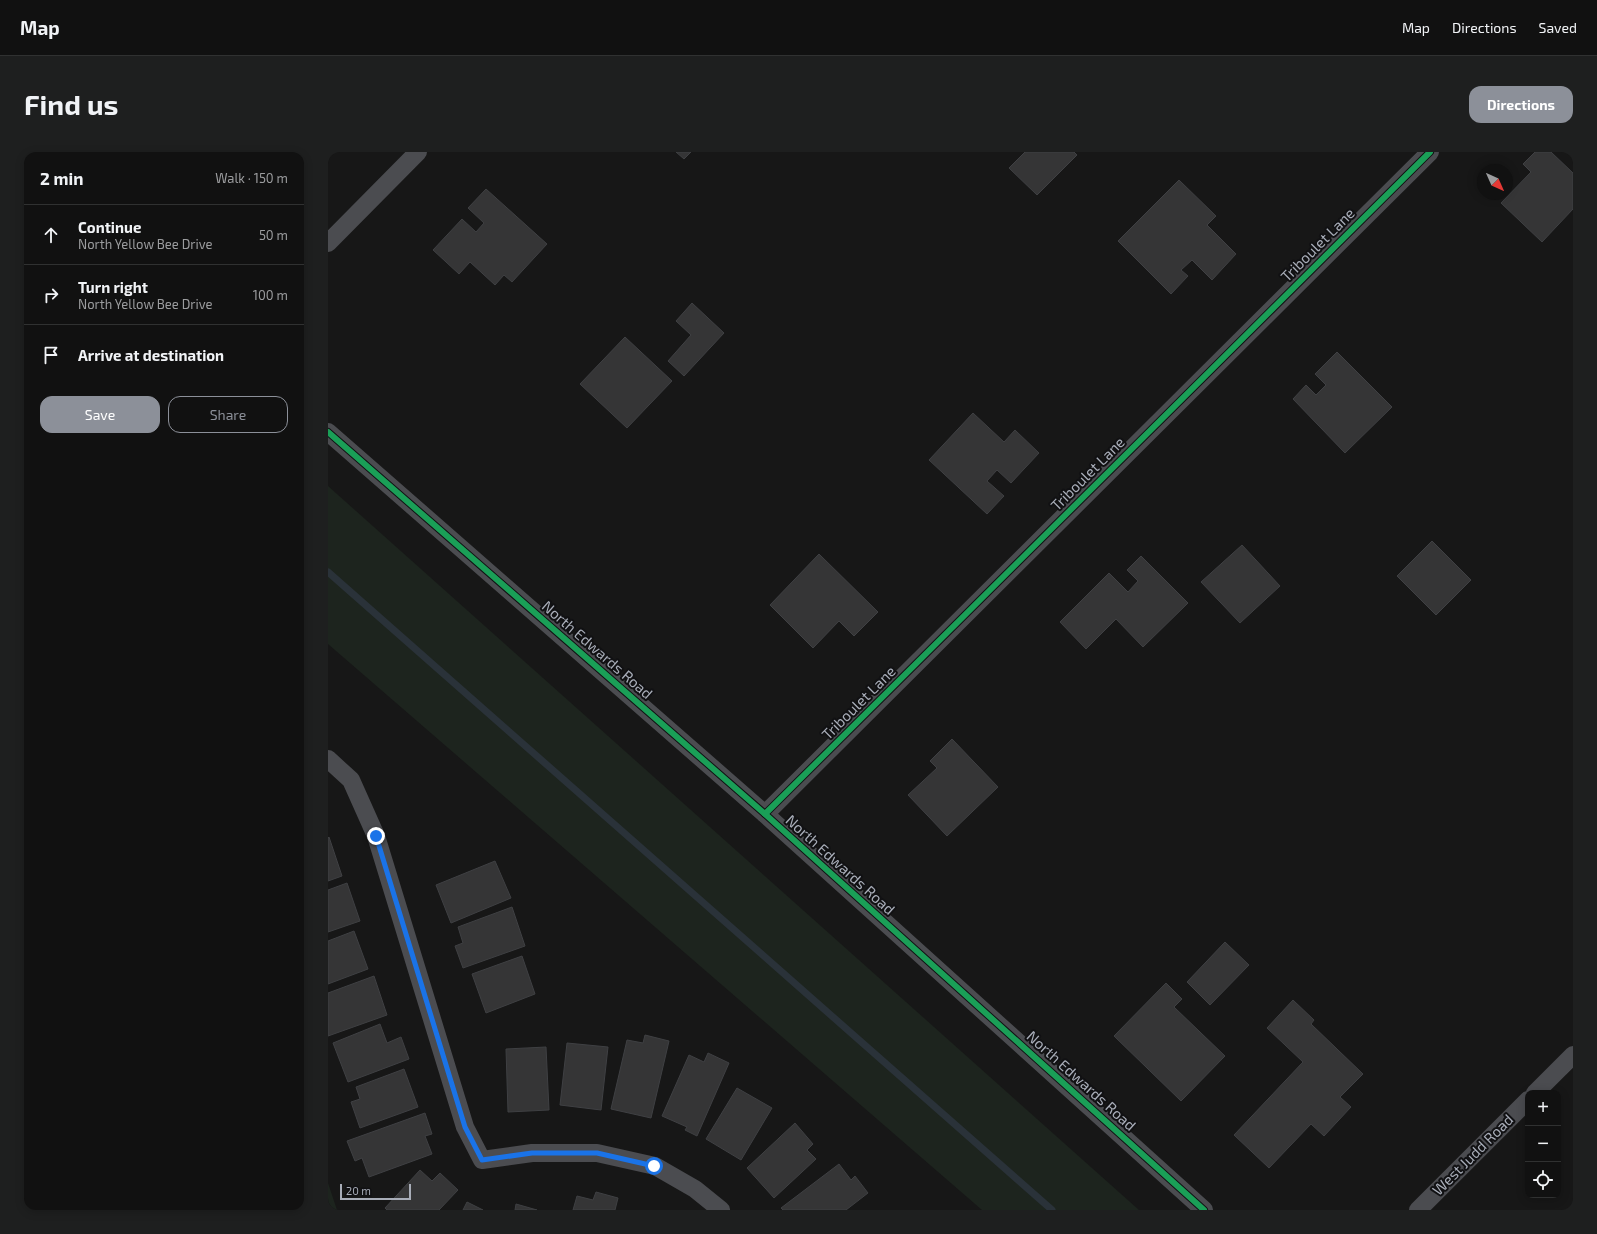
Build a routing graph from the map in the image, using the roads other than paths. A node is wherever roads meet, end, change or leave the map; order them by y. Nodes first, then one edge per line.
1 (418, 152) edge
2 (1430, 152) edge
3 (328, 243) edge
4 (328, 432) edge
5 (328, 759) edge
6 (765, 814) junction
7 (1573, 1055) edge
8 (1538, 1090) edge
9 (1525, 1103) edge
10 (721, 1210) edge
11 (1204, 1210) edge
12 (1418, 1210) edge

1 - 3 street
2 - 6 street, Triboulet Lane
4 - 6 street, North Edwards Road
5 - 10 street
6 - 11 street, North Edwards Road
7 - 8 street
9 - 12 street, West Judd Road

